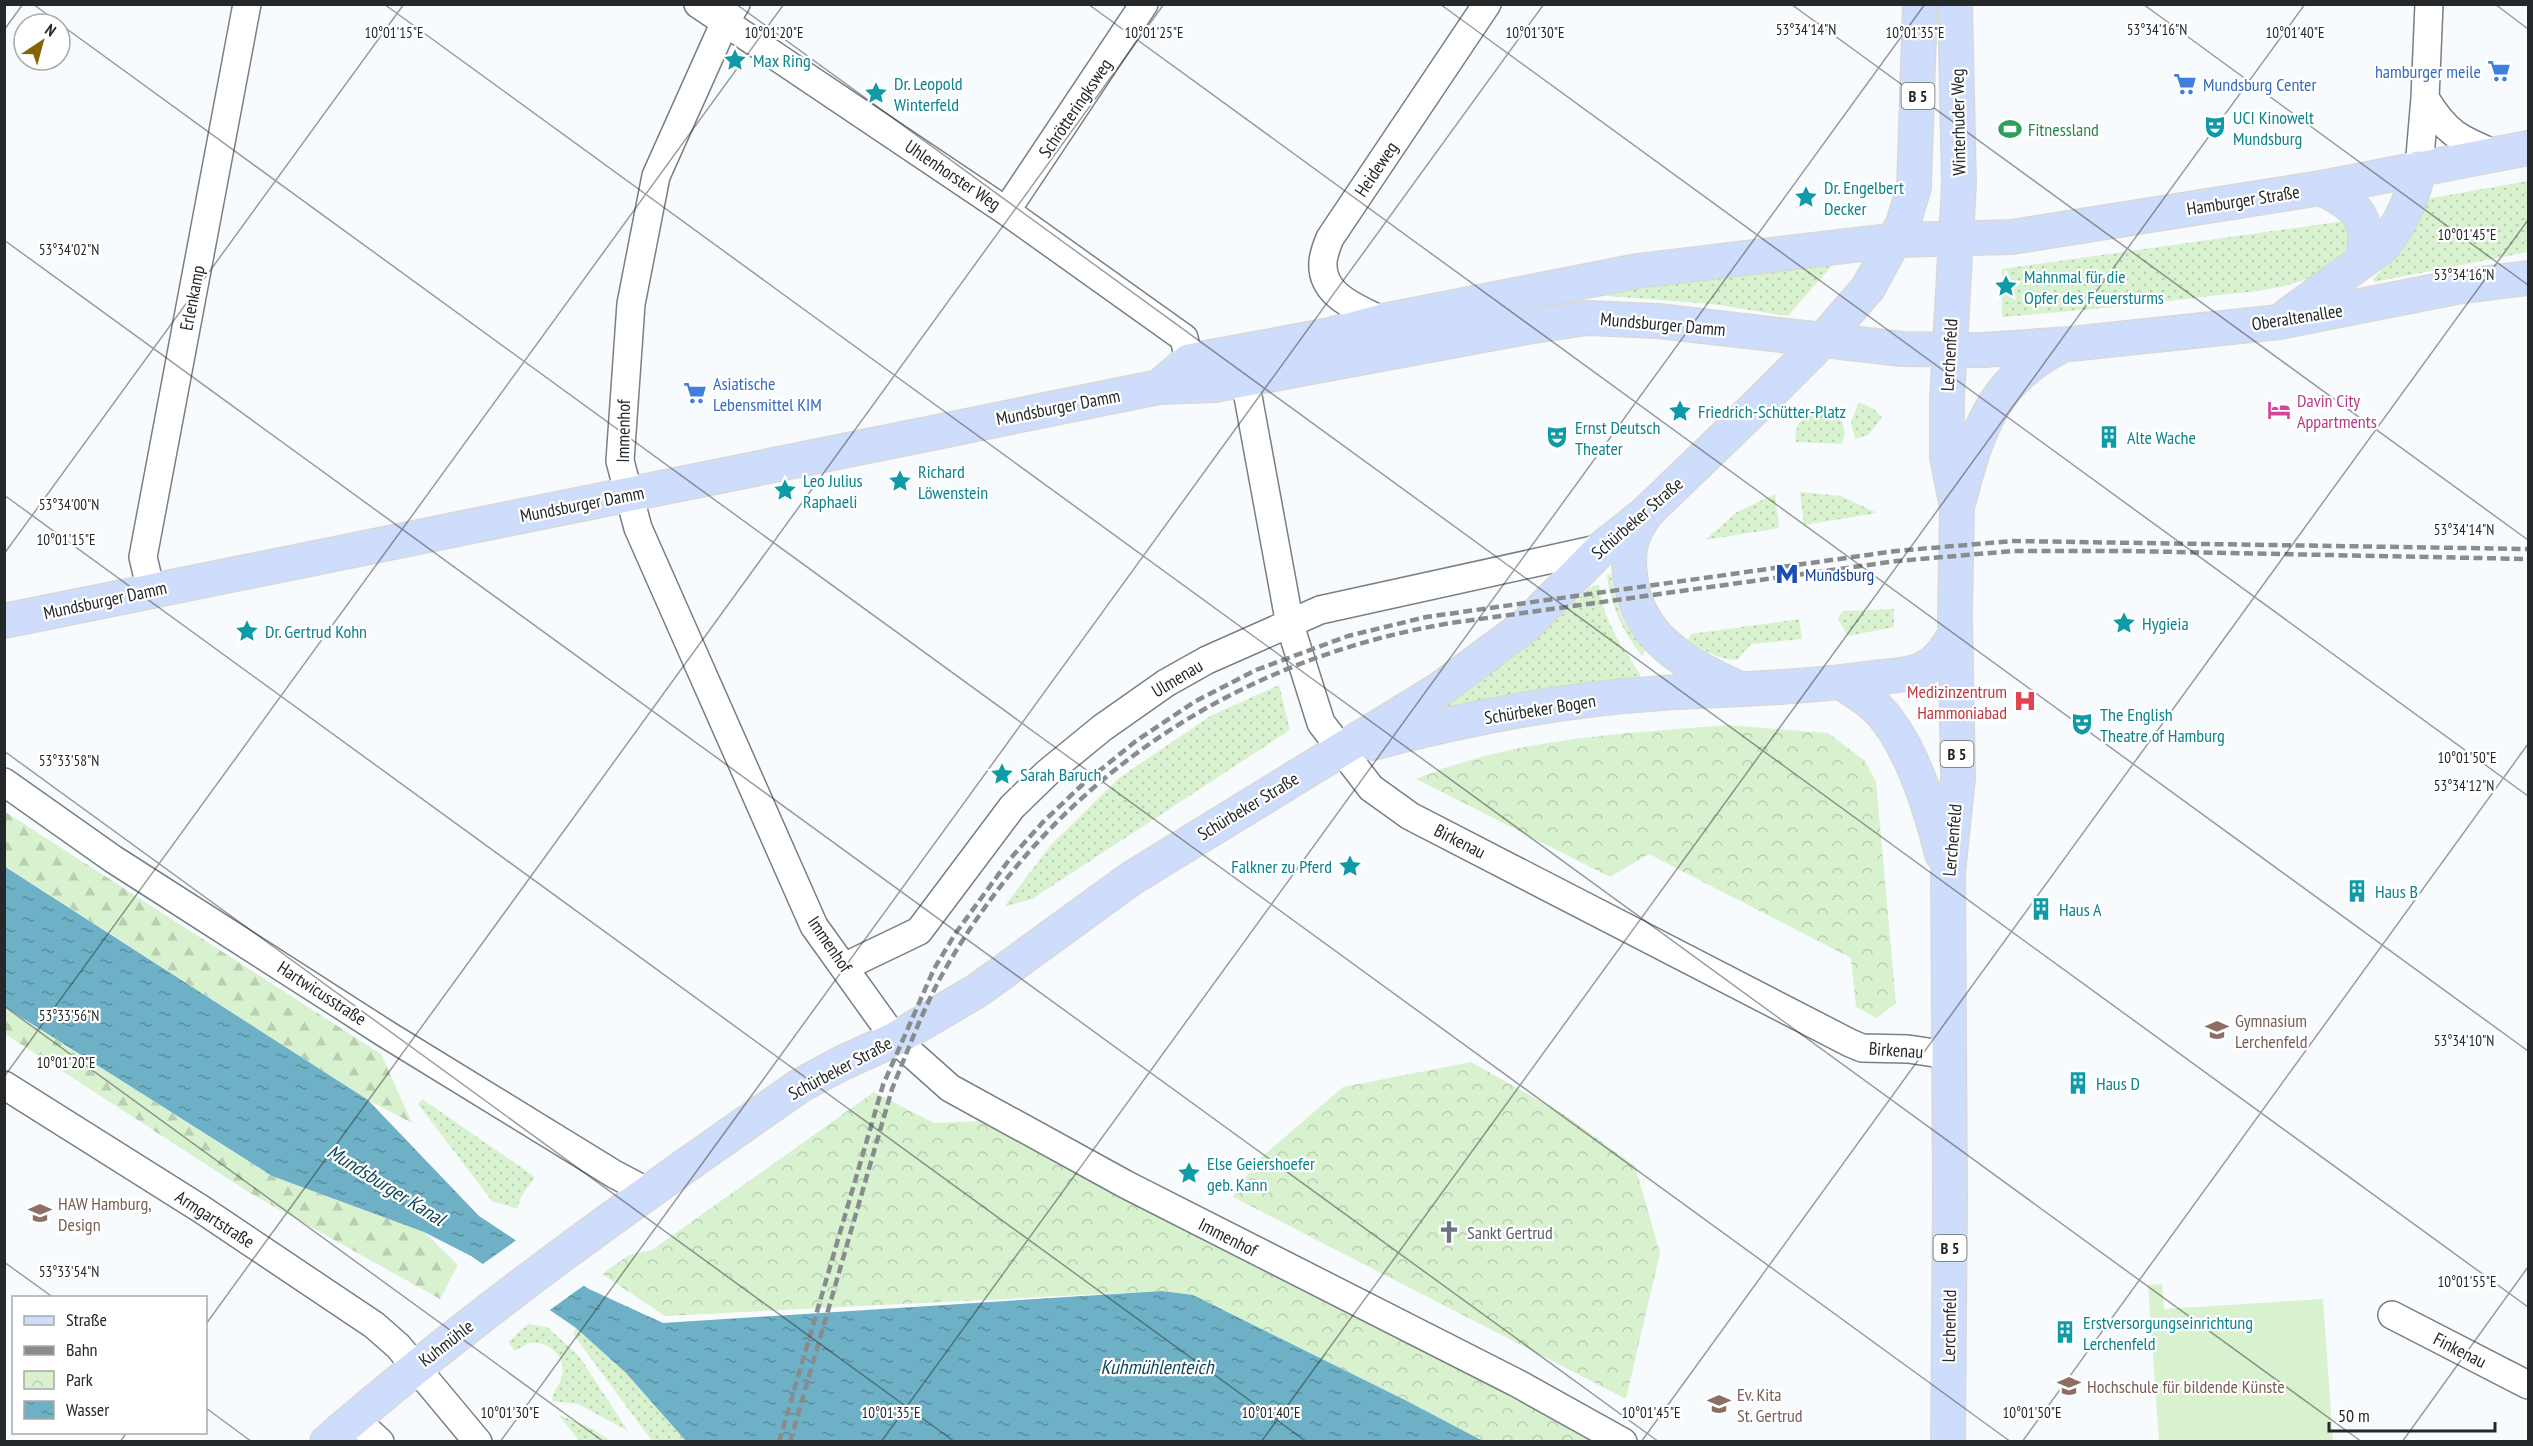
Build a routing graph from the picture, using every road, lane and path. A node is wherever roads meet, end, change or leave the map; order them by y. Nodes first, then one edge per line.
1 (247, 4) edge
2 (698, 4) edge
3 (1144, 4) edge
4 (1487, 4) edge
5 (1920, 4) edge
6 (1954, 4) edge
7 (730, 13) edge
8 (2428, 14) edge
9 (2425, 98) junction
10 (2529, 148) edge
11 (2496, 154) junction
12 (2419, 168) junction
13 (2321, 188) junction
14 (1006, 211) junction
15 (1896, 240) junction
16 (1956, 240) junction
17 (2362, 261) junction
18 (2529, 278) edge
19 (1868, 288) junction
20 (1383, 321) junction
21 (2279, 322) junction
22 (1822, 341) junction
23 (2064, 345) junction
24 (1950, 350) junction
25 (1189, 361) junction
26 (1245, 380) junction
27 (1159, 387) junction
28 (628, 495) junction
29 (1957, 507) junction
30 (1646, 513) junction
31 (1602, 548) junction
32 (150, 591) junction
33 (4, 621) edge
34 (1290, 625) junction
35 (1955, 634) junction
36 (1841, 682) junction
37 (1743, 690) junction
38 (1341, 752) junction
39 (4, 782) edge
40 (1948, 873) junction
41 (844, 967) junction
42 (895, 1039) junction
43 (1948, 1055) junction
44 (4, 1085) edge
45 (648, 1192) junction
46 (568, 1249) joint
47 (2392, 1315) dead end
48 (415, 1366) junction
49 (2529, 1385) edge
50 (354, 1418) junction
51 (327, 1442) edge
52 (380, 1442) edge
53 (478, 1442) edge
54 (1623, 1442) edge
55 (1948, 1442) edge

1 - 32 street, Erlenkamp
2 - 7 street, Uhlenhorster Weg
3 - 14 street, Schrötteringksweg
4 - 20 street, Heideweg
5 - 15 main road, B 5
6 - 16 main road, Winterhuder Weg / B 5
7 - 14 street, Uhlenhorster Weg
7 - 28 street, Immenhof
8 - 9 street
9 - 11 street
9 - 12 street
10 - 11 main road, Hamburger Straße
11 - 12 main road, Hamburger Straße
12 - 13 main road, Hamburger Straße
12 - 17 main road
13 - 16 main road, Hamburger Straße
13 - 17 main road
14 - 25 street, Uhlenhorster Weg
15 - 16 main road
15 - 19 main road, B 5
15 - 20 main road
16 - 19 main road, B 5
16 - 24 main road, Lerchenfeld / B 5
17 - 21 main road
18 - 21 main road, Oberaltenallee
19 - 22 main road, Schürbeker Straße / B 5
20 - 25 main road
21 - 23 main road, Oberaltenallee
22 - 24 main road, Mundsburger Damm
22 - 26 main road, Mundsburger Damm
22 - 30 main road, Schürbeker Straße / B 5
23 - 24 main road, Mundsburger Damm
23 - 29 main road
24 - 29 main road, Lerchenfeld / B 5
25 - 27 main road, Mundsburger Damm
26 - 27 main road, Mundsburger Damm
26 - 34 street, Birkenau
27 - 28 main road, Mundsburger Damm
28 - 32 main road, Mundsburger Damm
28 - 41 street, Immenhof
29 - 35 main road, Lerchenfeld / B 5
30 - 31 main road, Schürbeker Straße
30 - 37 main road, Schürbeker Bogen / B 5
31 - 34 street, Ulmenau
31 - 38 main road, Schürbeker Straße
32 - 33 main road, Mundsburger Damm
34 - 38 street, Birkenau
34 - 41 street, Ulmenau
35 - 36 main road, Schürbeker Bogen
35 - 40 main road, Lerchenfeld / B 5
36 - 37 main road, Schürbeker Bogen / B 5
36 - 40 main road, B 5
37 - 38 main road, Schürbeker Bogen
38 - 42 main road, Schürbeker Straße
38 - 43 street, Birkenau
39 - 45 street, Hartwicusstraße
40 - 43 main road, Lerchenfeld / B 5
41 - 42 street, Immenhof
42 - 45 main road, Schürbeker Straße
42 - 54 street, Immenhof
43 - 55 main road, Lerchenfeld / B 5
44 - 48 street, Armgartstraße
45 - 46 main road, Schürbeker Straße
46 - 48 main road, Kuhmühle
47 - 49 street, Finkenau
48 - 50 main road, Kuhmühle
48 - 53 street, Armgartstraße
50 - 51 main road, Kuhmühle
50 - 52 street

